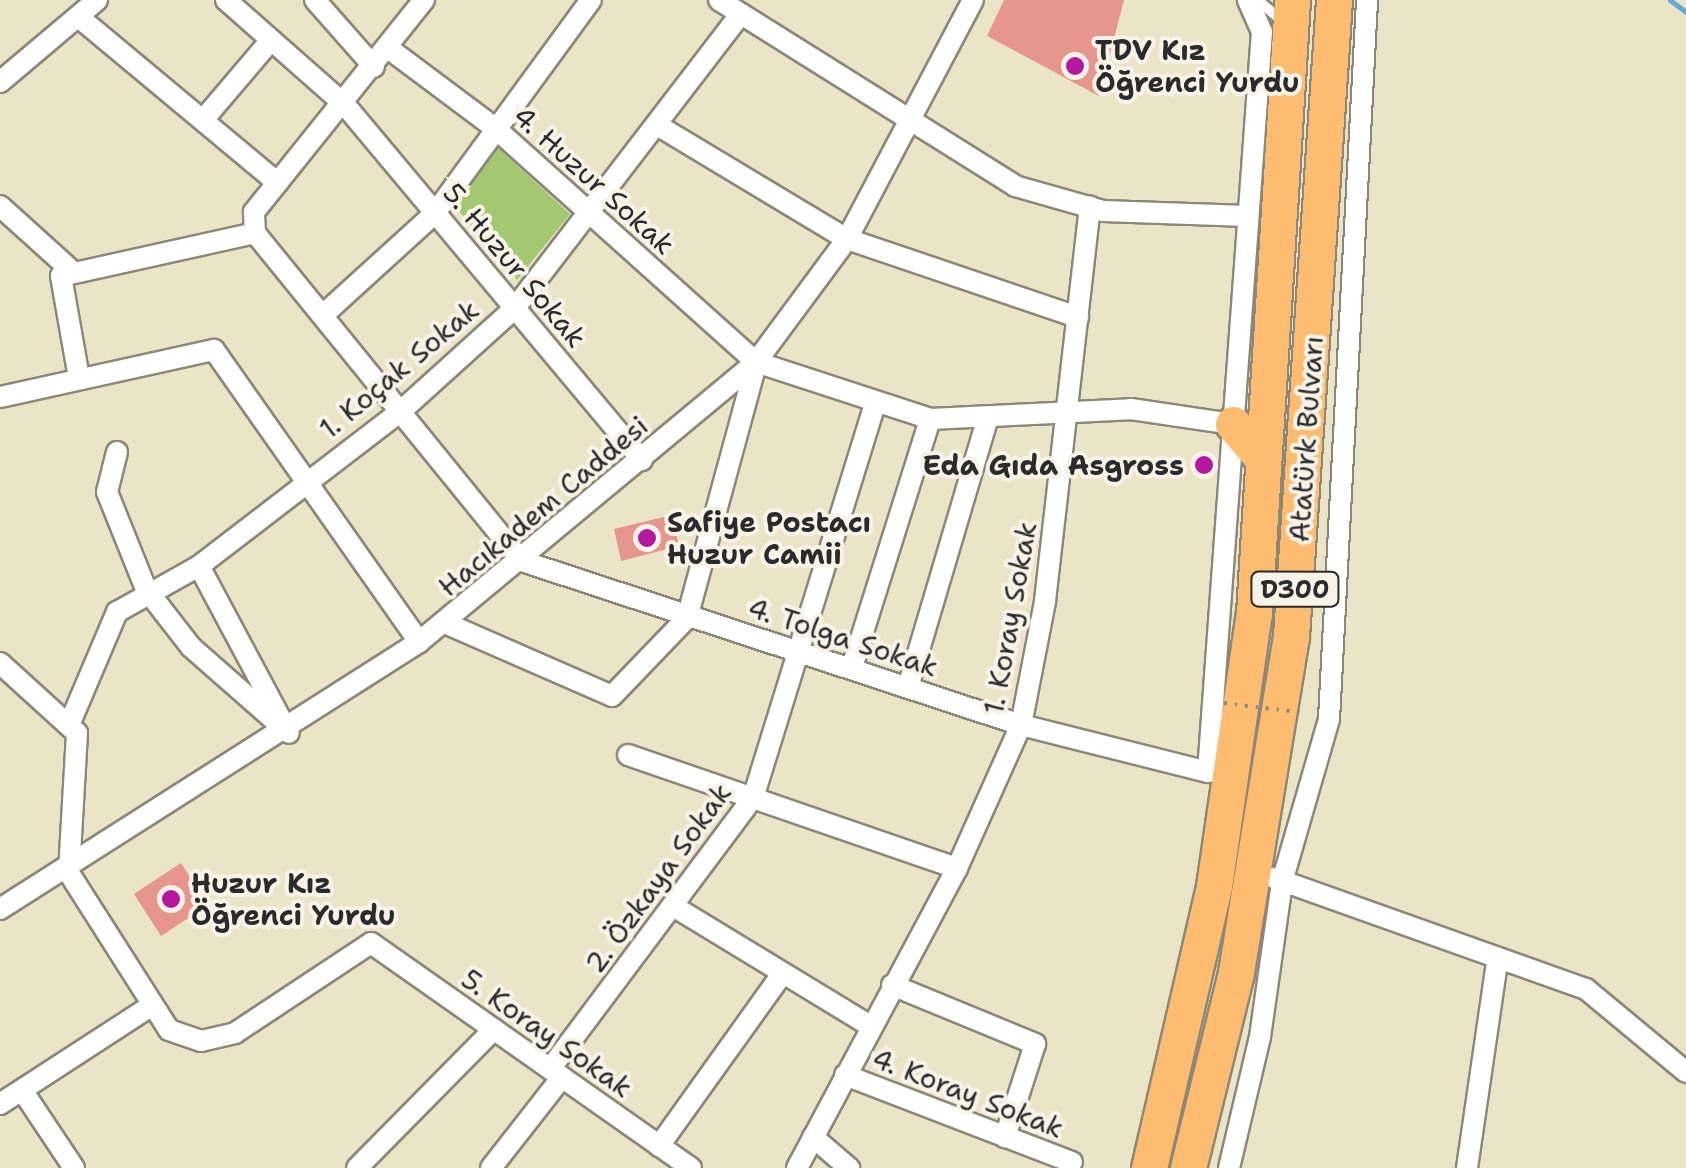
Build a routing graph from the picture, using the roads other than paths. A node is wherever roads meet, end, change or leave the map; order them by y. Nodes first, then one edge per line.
1 (97, 0) edge
2 (226, 0) edge
3 (315, 0) edge
4 (424, 0) edge
5 (591, 0) edge
6 (718, 0) edge
7 (973, 0) edge
8 (1248, 0) edge
9 (1258, 0) edge
10 (1334, 0) edge
11 (1367, 0) edge
12 (1291, 13) edge
13 (740, 15) junction
14 (80, 19) junction
15 (271, 40) junction
16 (388, 48) junction
17 (374, 66) junction
18 (0, 82) edge
19 (345, 105) junction
20 (203, 120) junction
21 (910, 120) junction
22 (657, 124) junction
23 (495, 128) junction
24 (278, 183) junction
25 (0, 206) edge
26 (1090, 207) junction
27 (436, 213) junction
28 (589, 213) junction
29 (1263, 223) junction
30 (255, 233) junction
31 (847, 239) junction
32 (73, 272) junction
33 (515, 308) junction
34 (324, 314) junction
35 (1078, 318) junction
36 (756, 362) junction
37 (78, 378) junction
38 (0, 397) edge
39 (874, 406) junction
40 (1069, 408) junction
41 (401, 411) junction
42 (930, 419) junction
43 (986, 423) junction
44 (1233, 424) junction
45 (117, 452) dead end
46 (1262, 458) junction
47 (642, 460) junction
48 (302, 483) junction
49 (522, 561) junction
50 (199, 566) junction
51 (146, 589) junction
52 (687, 618) junction
53 (444, 623) junction
54 (419, 642) junction
55 (805, 650) junction
56 (0, 663) edge
57 (852, 668) junction
58 (908, 688) junction
59 (69, 724) junction
60 (1021, 725) junction
61 (289, 733) junction
62 (628, 756) dead end
63 (1219, 780) junction
64 (753, 798) junction
65 (957, 868) junction
66 (69, 873) junction
67 (1268, 876) junction
68 (672, 906) junction
69 (0, 909) edge
70 (1498, 962) junction
71 (782, 974) junction
72 (892, 985) junction
73 (148, 1008) junction
74 (870, 1026) junction
75 (494, 1029) junction
76 (1686, 1072) edge
77 (556, 1073) junction
78 (845, 1075) junction
79 (22, 1090) junction
80 (0, 1104) edge
81 (1004, 1136) junction
82 (813, 1137) junction
83 (660, 1146) junction
84 (1072, 1162) dead end
85 (74, 1168) edge
86 (357, 1168) edge
87 (491, 1168) edge
88 (691, 1168) edge
89 (796, 1168) edge
90 (849, 1168) edge
91 (1150, 1168) edge
92 (1188, 1168) edge
93 (1229, 1168) edge
94 (1467, 1168) edge

1 - 14 street
2 - 15 street, 5. Huzur Sokak
3 - 17 street
4 - 16 street
5 - 23 street
6 - 13 street
7 - 21 street, Hacıkadem Caddesi
8 - 29 street
9 - 12 lane
10 - 67 highway, Atatürk Bulvarı / D300
11 - 67 street
12 - 29 highway, Atatürk Bulvarı / D300
13 - 21 street
13 - 22 street, 1. Koçak Sokak
14 - 18 street
14 - 20 street
15 - 19 street, 5. Huzur Sokak
15 - 20 street
16 - 17 street
16 - 23 street, 4. Huzur Sokak
17 - 19 street
19 - 24 street
19 - 27 street, 5. Huzur Sokak
20 - 24 street
21 - 26 street
21 - 31 street, Hacıkadem Caddesi
22 - 28 street, 1. Koçak Sokak
22 - 31 street
23 - 27 street
23 - 28 street, 4. Huzur Sokak
24 - 30 street
25 - 32 street
26 - 29 street
26 - 35 street, 1. Koray Sokak
27 - 33 street, 5. Huzur Sokak
27 - 34 street
28 - 33 street, 1. Koçak Sokak
28 - 36 street, 4. Huzur Sokak
29 - 44 street
29 - 46 highway, Atatürk Bulvarı / D300
30 - 32 street
30 - 34 street
31 - 35 street
31 - 36 street, Hacıkadem Caddesi
32 - 37 street
33 - 41 street, 1. Koçak Sokak
33 - 47 street, 5. Huzur Sokak
34 - 41 street
35 - 40 street, 1. Koray Sokak
36 - 39 street
36 - 47 street, Hacıkadem Caddesi
36 - 52 street
37 - 38 street
37 - 48 street
39 - 42 street
39 - 55 street, 2. Özkaya Sokak
40 - 43 street
40 - 44 street
40 - 60 street, 1. Koray Sokak
41 - 48 street, 1. Koçak Sokak
41 - 49 street
42 - 43 street
42 - 57 street
43 - 58 street
44 - 46 highway
44 - 63 street
45 - 51 street
46 - 63 highway, Atatürk Bulvarı / D300
47 - 49 street, Hacıkadem Caddesi
48 - 50 street, 1. Koçak Sokak
48 - 54 street
49 - 52 street, 4. Tolga Sokak
49 - 53 street, Hacıkadem Caddesi
50 - 51 street, 1. Koçak Sokak
50 - 61 street
51 - 59 street, 1. Koçak Sokak
51 - 61 street
52 - 53 street
52 - 55 street, 4. Tolga Sokak
53 - 54 street, Hacıkadem Caddesi
54 - 61 street, Hacıkadem Caddesi
55 - 57 street, 4. Tolga Sokak
55 - 64 street, 2. Özkaya Sokak
56 - 59 street
57 - 58 street, 4. Tolga Sokak
58 - 60 street, 4. Tolga Sokak
59 - 66 street
60 - 63 street, 4. Tolga Sokak
60 - 65 street, 1. Koray Sokak
61 - 66 street, Hacıkadem Caddesi
62 - 64 street
63 - 91 highway, Atatürk Bulvarı / D300
64 - 65 street
64 - 68 street, 2. Özkaya Sokak
65 - 72 street, 1. Koray Sokak
66 - 69 street, Hacıkadem Caddesi
66 - 73 street
67 - 70 street
67 - 92 highway, Atatürk Bulvarı / D300
67 - 93 street
68 - 71 street
68 - 77 street, 2. Özkaya Sokak
70 - 76 street
70 - 94 street
71 - 74 street
71 - 83 street
72 - 74 street, 1. Koray Sokak
72 - 81 street
73 - 75 street, 5. Koray Sokak
73 - 79 street
74 - 78 street, 1. Koray Sokak
75 - 77 street, 5. Koray Sokak
75 - 86 street
77 - 83 street, 5. Koray Sokak
77 - 87 street, 2. Özkaya Sokak
78 - 81 street, 4. Koray Sokak
78 - 82 street, 1. Koray Sokak
79 - 80 street
79 - 85 street
81 - 84 street, 4. Koray Sokak
82 - 89 street, 1. Koray Sokak
82 - 90 street
83 - 88 street, 5. Koray Sokak

